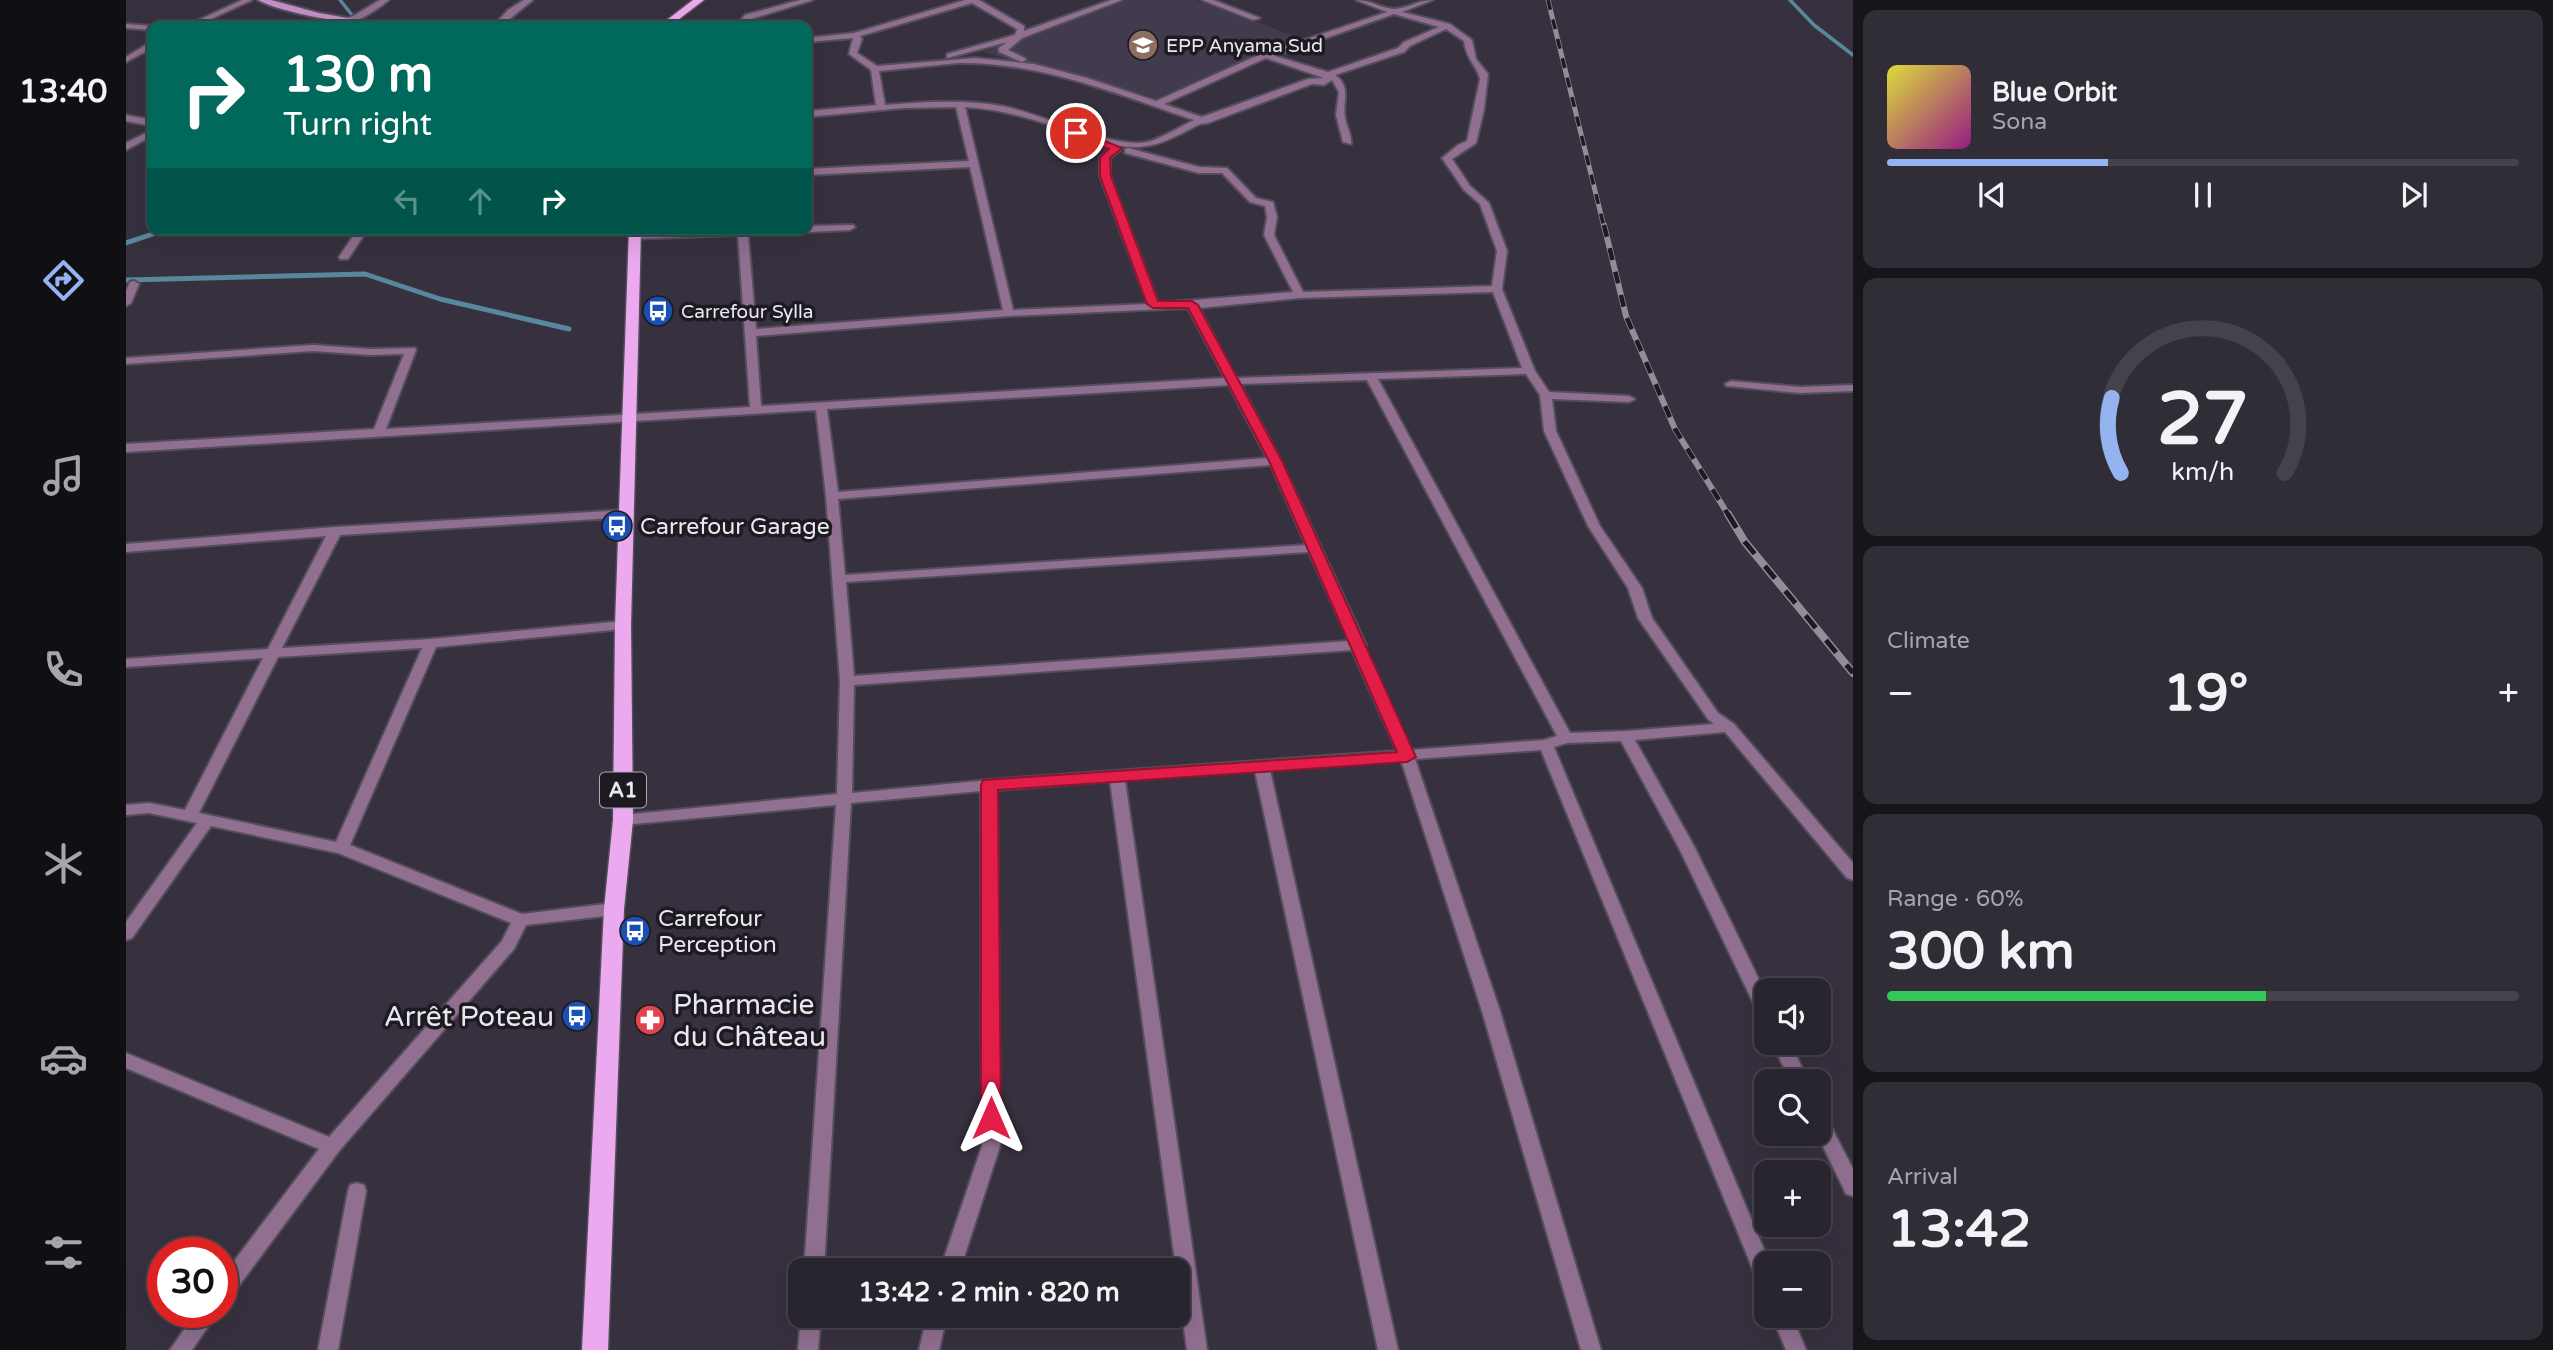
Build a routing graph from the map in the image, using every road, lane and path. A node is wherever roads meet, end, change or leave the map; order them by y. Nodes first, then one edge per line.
1 (248, 0) edge
2 (262, 0) edge
3 (385, 0) edge
4 (529, 0) edge
5 (699, 0) edge
6 (809, 0) edge
7 (973, 0) edge
8 (1118, 0) edge
9 (1206, 0) edge
10 (1360, 0) edge
11 (1429, 0) edge
12 (1391, 11) junction
13 (1256, 18) dead end
14 (347, 20) junction
15 (201, 21) edge
16 (354, 21) edge
17 (502, 21) edge
18 (671, 21) edge
19 (744, 21) edge
20 (126, 26) edge
21 (1447, 26) junction
22 (147, 28) edge
23 (855, 35) junction
24 (1019, 36) junction
25 (812, 39) edge
26 (147, 48) edge
27 (1267, 55) junction
28 (126, 60) edge
29 (924, 63) junction
30 (1037, 67) junction
31 (875, 69) junction
32 (1328, 75) junction
33 (1159, 103) junction
34 (960, 106) junction
35 (881, 109) junction
36 (812, 114) edge
37 (126, 117) edge
38 (1205, 121) junction
39 (147, 122) edge
40 (147, 136) edge
41 (1101, 141) junction
42 (1348, 142) dead end
43 (126, 147) edge
44 (1117, 148) junction
45 (972, 164) junction
46 (812, 172) edge
47 (850, 227) dead end
48 (812, 228) edge
49 (359, 235) edge
50 (635, 235) edge
51 (743, 235) edge
52 (344, 257) dead end
53 (134, 284) dead end
54 (1497, 289) junction
55 (1299, 295) junction
56 (126, 303) edge
57 (1153, 304) junction
58 (1192, 305) junction
59 (1009, 313) junction
60 (751, 333) junction
61 (126, 361) edge
62 (1529, 371) junction
63 (1370, 375) junction
64 (1234, 382) junction
65 (1731, 384) dead end
66 (1853, 388) edge
67 (1546, 395) junction
68 (1629, 399) dead end
69 (821, 407) junction
70 (756, 411) junction
71 (631, 419) junction
72 (379, 434) junction
73 (126, 448) edge
74 (1275, 461) junction
75 (832, 496) junction
76 (626, 514) junction
77 (335, 531) junction
78 (126, 548) edge
79 (1314, 548) junction
80 (838, 579) junction
81 (623, 625) junction
82 (431, 643) junction
83 (1359, 645) junction
84 (276, 652) junction
85 (126, 663) edge
86 (847, 681) junction
87 (1729, 727) junction
88 (1626, 736) junction
89 (1565, 738) junction
90 (1546, 745) junction
91 (1407, 757) junction
92 (1262, 767) junction
93 (1117, 776) junction
94 (989, 785) junction
95 (844, 797) junction
96 (126, 810) edge
97 (190, 816) junction
98 (208, 819) junction
99 (623, 820) junction
100 (341, 848) junction
101 (1853, 874) edge
102 (614, 909) junction
103 (521, 920) junction
104 (126, 934) edge
105 (1754, 987) edge
106 (126, 1060) edge
107 (1831, 1144) edge
108 (331, 1146) junction
109 (1853, 1188) edge
110 (357, 1191) dead end
111 (1755, 1251) edge
112 (815, 1258) edge
113 (954, 1258) edge
114 (238, 1271) edge
115 (196, 1328) edge
116 (810, 1328) edge
117 (934, 1328) edge
118 (1787, 1328) edge
119 (180, 1350) edge
120 (328, 1350) edge
121 (595, 1350) edge
122 (808, 1350) edge
123 (929, 1350) edge
124 (1197, 1350) edge
125 (1388, 1350) edge
126 (1591, 1350) edge
127 (1796, 1350) edge

1 - 15 street
2 - 14 street
3 - 14 street
4 - 17 street
5 - 18 main road
6 - 19 street
7 - 23 street
7 - 24 street
8 - 24 street
9 - 13 street
10 - 12 street
11 - 12 street
12 - 21 street
12 - 27 street
14 - 16 street
20 - 22 street
21 - 32 street
21 - 54 street
23 - 25 street
23 - 31 street
24 - 29 street
24 - 30 street
26 - 28 street
27 - 32 street
27 - 33 street
29 - 30 street
29 - 31 street
30 - 33 street
31 - 35 street
32 - 38 street
32 - 42 street
33 - 38 street
34 - 35 street
34 - 41 street
34 - 45 street
35 - 36 street
37 - 39 street
38 - 41 street
40 - 43 street
41 - 44 street
44 - 55 street
44 - 57 street
45 - 46 street
45 - 59 street
47 - 48 street
49 - 52 street
50 - 71 main road, A1
51 - 60 street
53 - 56 street
54 - 55 street
54 - 62 street
55 - 58 street
57 - 58 street
57 - 59 street
58 - 64 street
59 - 60 street
60 - 70 street
61 - 72 street
62 - 63 street
62 - 67 street
63 - 64 street
63 - 89 street
64 - 69 street
64 - 74 street
65 - 66 street
67 - 68 street
67 - 87 street
69 - 70 street
69 - 75 street
70 - 71 street
71 - 72 street
71 - 76 main road, A1
72 - 73 street
74 - 75 street
74 - 79 street
75 - 80 street
76 - 77 street
76 - 81 main road, A1
77 - 78 street
77 - 84 street
79 - 80 street
79 - 83 street
80 - 86 street
81 - 82 street
81 - 99 main road, A1
82 - 84 street
82 - 100 street
83 - 86 street
83 - 91 street
84 - 85 street
84 - 97 street
86 - 95 street
87 - 88 street
87 - 101 street
88 - 89 street
88 - 105 street
89 - 90 street
90 - 91 street
90 - 111 street
91 - 92 street
91 - 126 street
92 - 93 street
92 - 125 street
93 - 94 street
93 - 124 street
94 - 95 street
94 - 113 street
95 - 99 street
95 - 112 street
96 - 97 street
97 - 98 street
98 - 100 street
98 - 104 street
99 - 102 main road, A1
100 - 103 street
102 - 103 street
102 - 121 main road, A1
103 - 108 street
106 - 108 street
107 - 109 street
108 - 114 street
110 - 120 street
115 - 119 street
116 - 122 street
117 - 123 street
118 - 127 street

